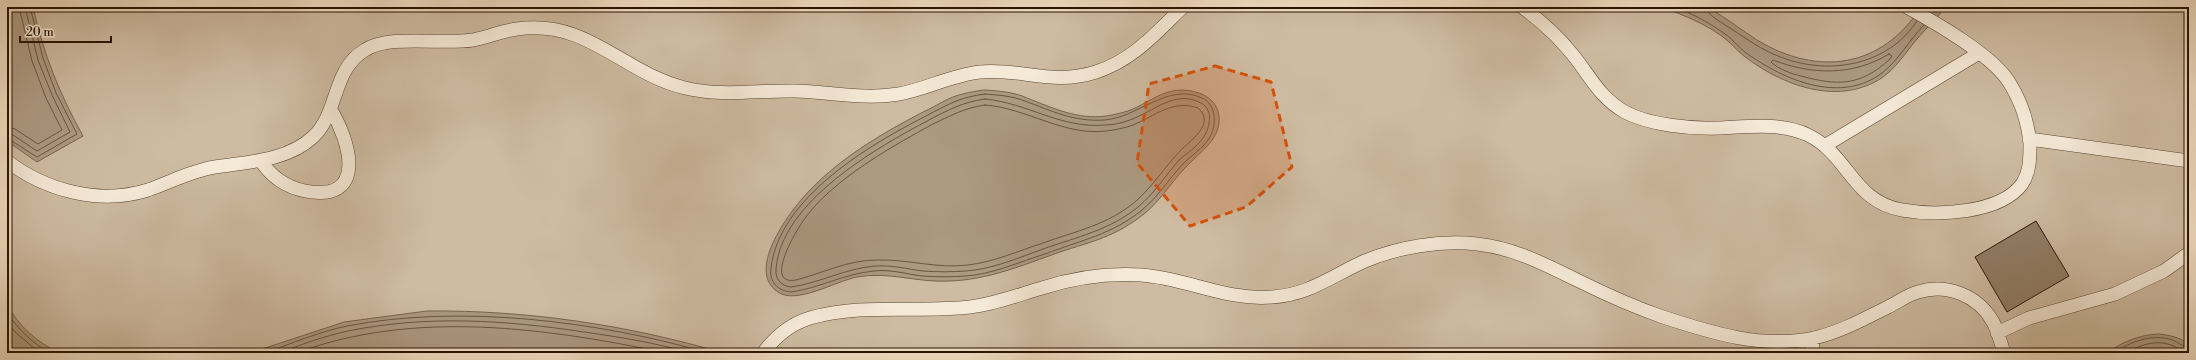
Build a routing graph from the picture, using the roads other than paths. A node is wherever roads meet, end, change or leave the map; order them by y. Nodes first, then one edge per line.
1 (1183, 7) edge
2 (1522, 7) edge
3 (1909, 8) edge
4 (1979, 53) junction
5 (331, 110) junction
6 (2029, 139) junction
7 (1826, 145) junction
8 (7, 161) edge
9 (262, 161) junction
10 (2189, 161) edge
11 (2189, 253) edge
12 (1997, 332) junction
13 (1813, 338) junction
14 (762, 353) edge
15 (1812, 353) edge
16 (2004, 353) edge

1 - 5 lane
2 - 7 lane
3 - 4 lane
4 - 6 lane
4 - 7 lane
5 - 9 lane
5 - 9 lane
6 - 7 lane
6 - 10 lane
8 - 9 lane
11 - 12 lane
12 - 13 lane
12 - 16 lane
13 - 14 lane
13 - 15 lane

